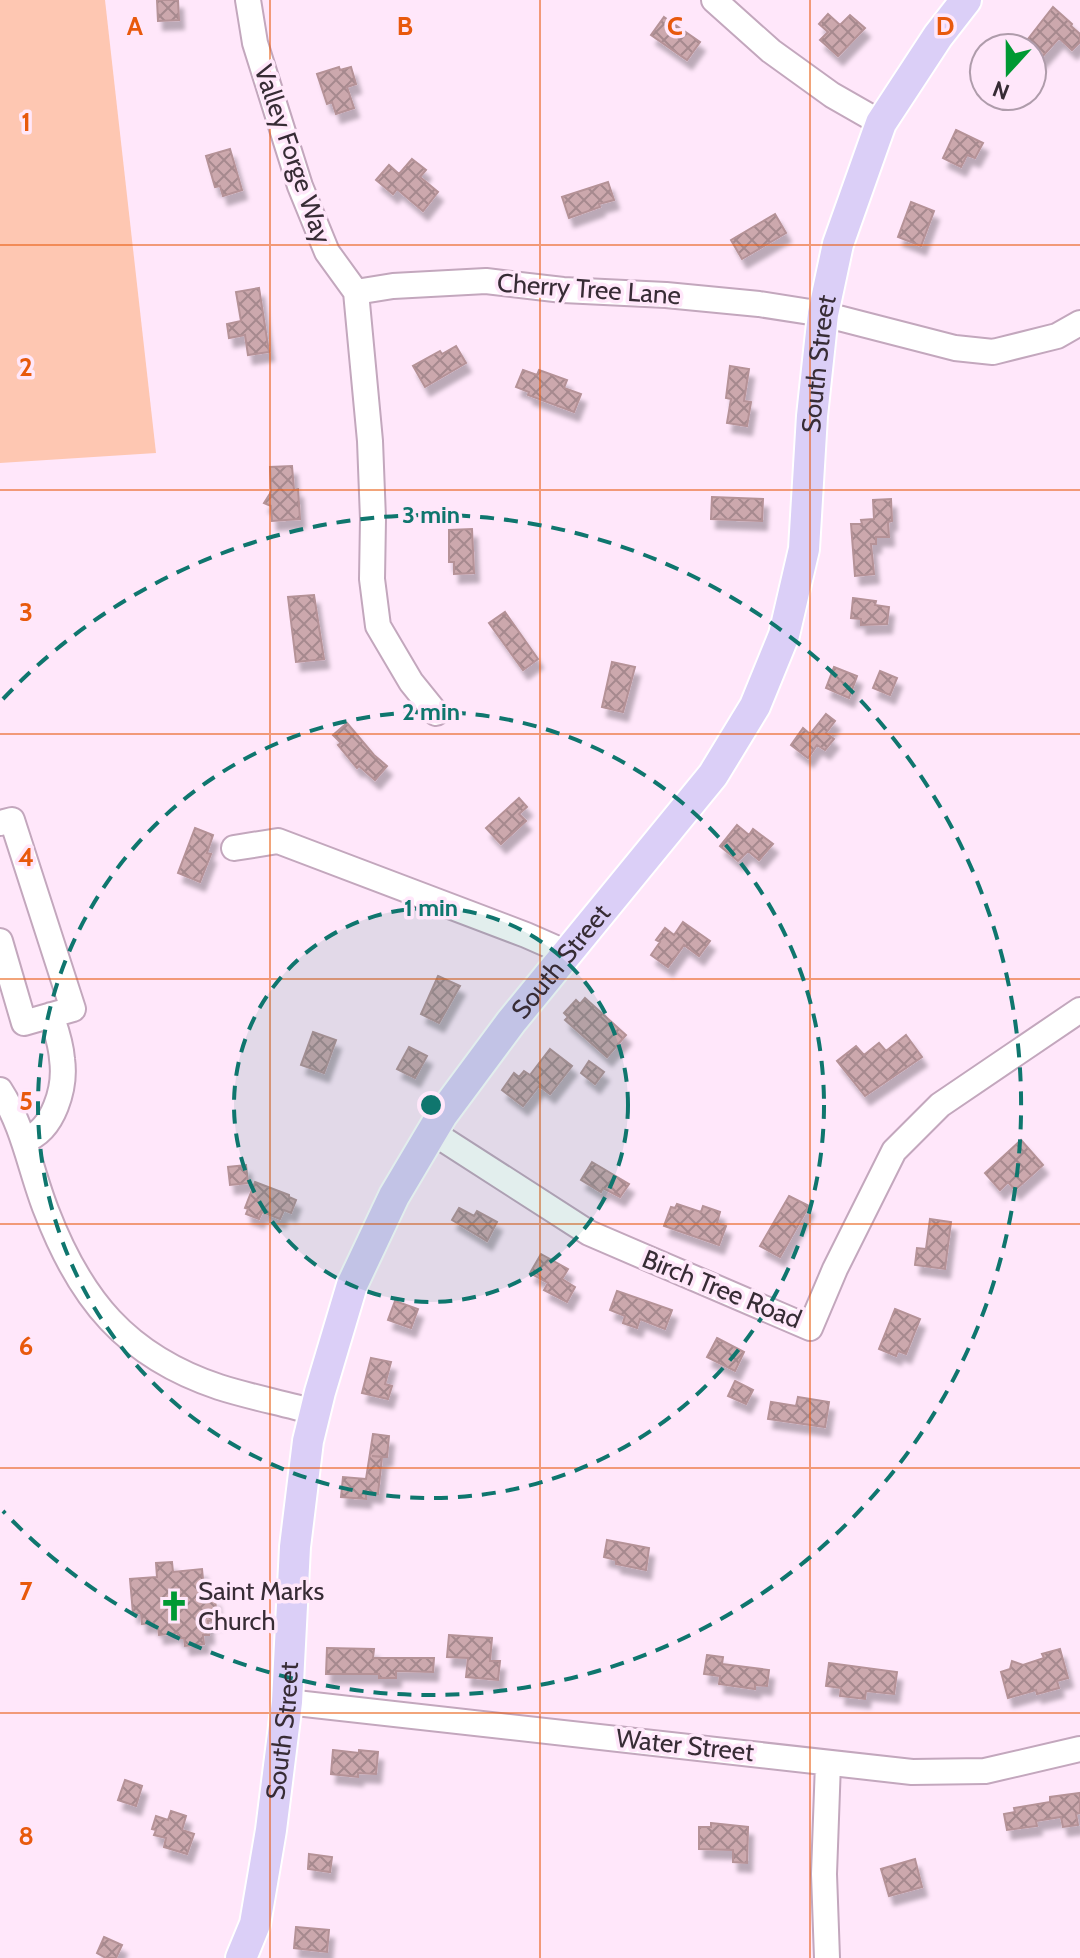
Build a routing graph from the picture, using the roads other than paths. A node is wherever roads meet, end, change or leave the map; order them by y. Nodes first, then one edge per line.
1 (248, 0) edge
2 (714, 0) edge
3 (966, 0) edge
4 (881, 123) junction
5 (356, 292) junction
6 (823, 314) junction
7 (1080, 323) edge
8 (436, 713) dead end
9 (0, 823) edge
10 (234, 848) dead end
11 (0, 941) edge
12 (567, 953) junction
13 (1080, 1010) edge
14 (51, 1015) junction
15 (0, 1090) edge
16 (432, 1132) junction
17 (25, 1140) junction
18 (314, 1412) junction
19 (287, 1702) junction
20 (1080, 1749) edge
21 (828, 1763) junction
22 (241, 1958) edge
23 (827, 1958) edge

1 - 5 street, Valley Forge Way
2 - 4 street
3 - 4 main road, South Street
4 - 6 main road, South Street
5 - 6 street, Cherry Tree Lane
5 - 8 street
6 - 7 street, Cherry Tree Lane
6 - 12 main road, South Street
9 - 14 street
10 - 12 street
11 - 14 street
12 - 16 main road, South Street
13 - 16 street, Birch Tree Road
14 - 17 street
15 - 17 street
16 - 18 main road, South Street
17 - 18 street
18 - 19 main road, South Street
19 - 21 street, Water Street
19 - 22 main road, South Street
20 - 21 street, Water Street
21 - 23 street

